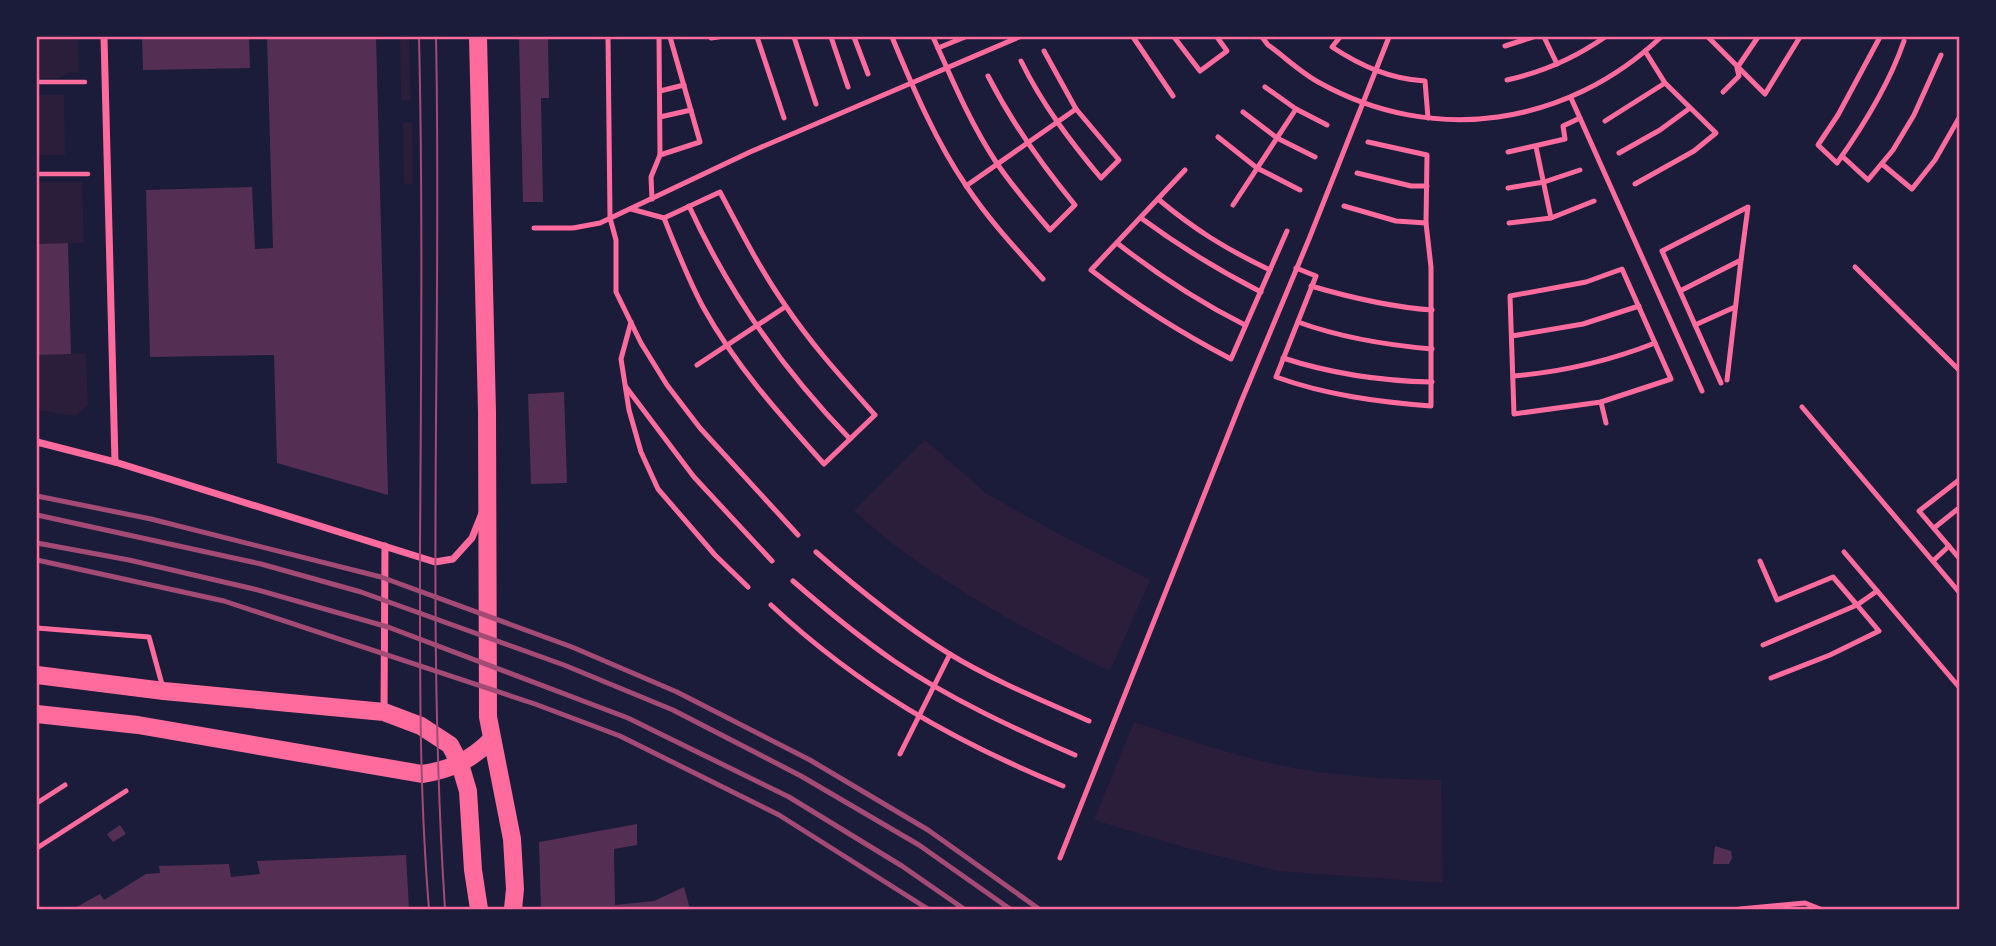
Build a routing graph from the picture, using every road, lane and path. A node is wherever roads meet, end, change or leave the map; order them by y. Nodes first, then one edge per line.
1 (104, 37) edge
2 (478, 37) edge
3 (608, 37) edge
4 (659, 37) edge
5 (670, 37) edge
6 (757, 37) edge
7 (794, 37) edge
8 (831, 37) edge
9 (854, 37) edge
10 (892, 37) edge
11 (933, 37) edge
12 (965, 37) edge
13 (1019, 37) edge
14 (1133, 37) edge
15 (1174, 37) edge
16 (1217, 37) edge
17 (1262, 37) edge
18 (1339, 37) edge
19 (1389, 37) edge
20 (1533, 37) edge
21 (1544, 37) edge
22 (1605, 37) edge
23 (1661, 37) edge
24 (1708, 37) edge
25 (1758, 37) edge
26 (1800, 37) edge
27 (1880, 37) edge
28 (1905, 41) dead end
29 (1504, 46) dead end
30 (938, 48) junction
31 (1044, 51) dead end
32 (1645, 51) junction
33 (1941, 55) dead end
34 (1021, 61) dead end
35 (1557, 64) junction
36 (947, 68) junction
37 (1737, 68) junction
38 (1375, 71) junction
39 (868, 74) dead end
40 (989, 76) dead end
41 (1507, 80) dead end
42 (37, 82) edge
43 (105, 82) junction
44 (912, 83) junction
45 (1665, 83) junction
46 (684, 85) junction
47 (848, 87) dead end
48 (1265, 87) dead end
49 (660, 91) junction
50 (1723, 92) dead end
51 (1173, 96) dead end
52 (1571, 98) junction
53 (1362, 103) junction
54 (816, 104) dead end
55 (1690, 108) junction
56 (1076, 109) junction
57 (1296, 109) junction
58 (691, 110) junction
59 (1243, 112) dead end
60 (660, 117) junction
61 (784, 118) dead end
62 (1428, 118) junction
63 (1580, 118) junction
64 (1959, 118) edge
65 (1605, 121) dead end
66 (1057, 122) junction
67 (1327, 125) dead end
68 (1218, 137) dead end
69 (1277, 138) junction
70 (1368, 142) dead end
71 (1027, 143) junction
72 (1536, 147) junction
73 (1508, 152) dead end
74 (1619, 153) dead end
75 (660, 155) junction
76 (1842, 156) junction
77 (1315, 158) dead end
78 (997, 164) junction
79 (1882, 164) junction
80 (1257, 169) junction
81 (1185, 170) dead end
82 (1580, 170) dead end
83 (1357, 173) dead end
84 (37, 174) edge
85 (107, 175) junction
86 (1544, 182) junction
87 (1635, 184) dead end
88 (1427, 186) junction
89 (966, 187) junction
90 (1508, 188) dead end
91 (1300, 190) dead end
92 (652, 199) junction
93 (1158, 199) junction
94 (1594, 201) dead end
95 (1233, 205) dead end
96 (689, 206) junction
97 (1344, 206) dead end
98 (631, 209) junction
99 (610, 218) junction
100 (664, 218) junction
101 (1141, 218) junction
102 (1551, 218) junction
103 (1426, 223) junction
104 (1509, 223) dead end
105 (534, 228) dead end
106 (1287, 232) dead end
107 (1116, 243) junction
108 (1741, 260) junction
109 (1855, 267) dead end
110 (1296, 268) junction
111 (1270, 270) junction
112 (1043, 279) dead end
113 (1311, 286) junction
114 (1680, 291) junction
115 (1261, 292) junction
116 (1639, 306) junction
117 (785, 307) junction
118 (1735, 307) junction
119 (1432, 310) junction
120 (631, 322) junction
121 (1298, 322) junction
122 (1245, 325) junction
123 (1695, 325) junction
124 (756, 326) junction
125 (1511, 336) junction
126 (1655, 343) junction
127 (726, 345) junction
128 (1432, 349) junction
129 (1283, 358) junction
130 (697, 365) dead end
131 (1959, 370) edge
132 (1513, 376) junction
133 (1432, 382) junction
134 (625, 385) junction
135 (1702, 391) dead end
136 (1601, 402) junction
137 (1802, 407) dead end
138 (1606, 423) dead end
139 (850, 439) junction
140 (37, 442) edge
141 (115, 462) junction
142 (1959, 480) edge
143 (486, 503) junction
144 (1959, 508) edge
145 (1934, 528) junction
146 (798, 535) dead end
147 (1949, 546) junction
148 (385, 547) junction
149 (816, 552) dead end
150 (1844, 552) dead end
151 (1959, 557) edge
152 (772, 561) dead end
153 (1760, 561) dead end
154 (1933, 561) junction
155 (793, 581) dead end
156 (748, 587) dead end
157 (1877, 591) junction
158 (1959, 592) edge
159 (771, 605) dead end
160 (1857, 605) junction
161 (37, 628) edge
162 (1763, 645) dead end
163 (950, 654) junction
164 (37, 675) edge
165 (1771, 678) dead end
166 (934, 685) junction
167 (1959, 687) edge
168 (164, 691) junction
169 (384, 712) junction
170 (37, 714) edge
171 (918, 717) junction
172 (1089, 721) dead end
173 (491, 740) junction
174 (900, 754) dead end
175 (1074, 755) dead end
176 (460, 764) junction
177 (65, 785) dead end
178 (1063, 786) dead end
179 (126, 791) dead end
180 (37, 803) edge
181 (37, 848) edge
182 (1060, 858) dead end
183 (479, 909) edge
184 (513, 909) edge
185 (1740, 909) edge
186 (1820, 909) edge

1 - 43 street
2 - 143 main road
3 - 99 lane
4 - 49 lane
5 - 46 lane
6 - 61 lane
7 - 54 lane
8 - 47 lane
9 - 39 lane
10 - 44 lane
11 - 30 lane
12 - 30 lane
13 - 36 lane
14 - 51 lane
15 - 16 lane
17 - 53 lane
18 - 38 lane
19 - 38 lane
20 - 29 lane
21 - 35 lane
22 - 35 lane
23 - 32 lane
24 - 37 lane
25 - 37 lane
26 - 37 lane
27 - 76 lane
28 - 76 lane
30 - 36 lane
31 - 56 lane
32 - 45 lane
32 - 52 lane
33 - 79 lane
34 - 66 lane
35 - 41 lane
36 - 44 lane
36 - 78 lane
37 - 50 lane
38 - 53 lane
38 - 62 lane
40 - 71 lane
42 - 43 path
43 - 85 street
44 - 89 lane
44 - 92 lane
45 - 55 lane
45 - 65 lane
46 - 49 lane
46 - 58 lane
48 - 57 lane
49 - 60 lane
52 - 62 lane
52 - 63 lane
53 - 62 lane
53 - 110 lane
55 - 74 lane
55 - 87 lane
56 - 66 lane
56 - 66 lane
57 - 67 lane
57 - 69 lane
58 - 60 lane
58 - 75 lane
59 - 69 lane
60 - 75 lane
63 - 72 lane
63 - 135 lane
64 - 79 lane
66 - 71 lane
68 - 80 lane
69 - 77 lane
69 - 80 lane
70 - 88 lane
71 - 78 lane
71 - 78 lane
72 - 73 lane
72 - 86 lane
75 - 92 lane
76 - 79 lane
78 - 89 lane
80 - 91 lane
80 - 95 lane
81 - 93 lane
82 - 86 lane
83 - 88 lane
84 - 85 path
85 - 141 street
86 - 90 lane
86 - 102 lane
88 - 103 lane
89 - 112 lane
92 - 98 lane
93 - 101 lane
93 - 111 lane
94 - 102 lane
96 - 100 lane
96 - 117 lane
96 - 124 lane
97 - 103 lane
98 - 99 lane
98 - 100 lane
99 - 105 lane
99 - 120 lane
100 - 127 lane
101 - 107 lane
101 - 115 lane
102 - 104 lane
103 - 119 lane
106 - 111 lane
107 - 122 lane
107 - 122 lane
108 - 114 lane
108 - 114 lane
108 - 118 lane
109 - 131 lane
110 - 113 lane
110 - 182 lane
111 - 115 lane
113 - 119 lane
113 - 121 lane
114 - 123 lane
115 - 122 lane
116 - 125 lane
116 - 125 lane
116 - 126 lane
117 - 124 lane
117 - 139 lane
118 - 123 lane
118 - 123 lane
119 - 128 lane
120 - 134 lane
120 - 146 lane
121 - 128 lane
121 - 129 lane
124 - 127 lane
124 - 139 lane
125 - 132 lane
126 - 132 lane
126 - 136 lane
127 - 130 lane
127 - 139 lane
128 - 133 lane
129 - 133 lane
129 - 133 lane
132 - 136 lane
134 - 152 lane
134 - 156 lane
136 - 138 lane
137 - 154 lane
140 - 141 street
141 - 148 street
142 - 145 lane
143 - 148 street
143 - 173 main road
144 - 145 lane
145 - 147 lane
147 - 151 lane
147 - 154 lane
148 - 169 street
149 - 163 lane
150 - 157 lane
153 - 160 lane
154 - 158 lane
155 - 166 lane
157 - 160 lane
157 - 167 lane
159 - 171 lane
160 - 162 lane
160 - 165 lane
161 - 168 lane
163 - 166 lane
163 - 172 lane
164 - 168 main road
166 - 171 lane
166 - 175 lane
168 - 169 main road
169 - 176 main road
170 - 176 main road
171 - 174 lane
171 - 178 lane
173 - 176 main road
173 - 184 main road
176 - 183 main road
177 - 180 lane
179 - 181 lane
185 - 186 lane

